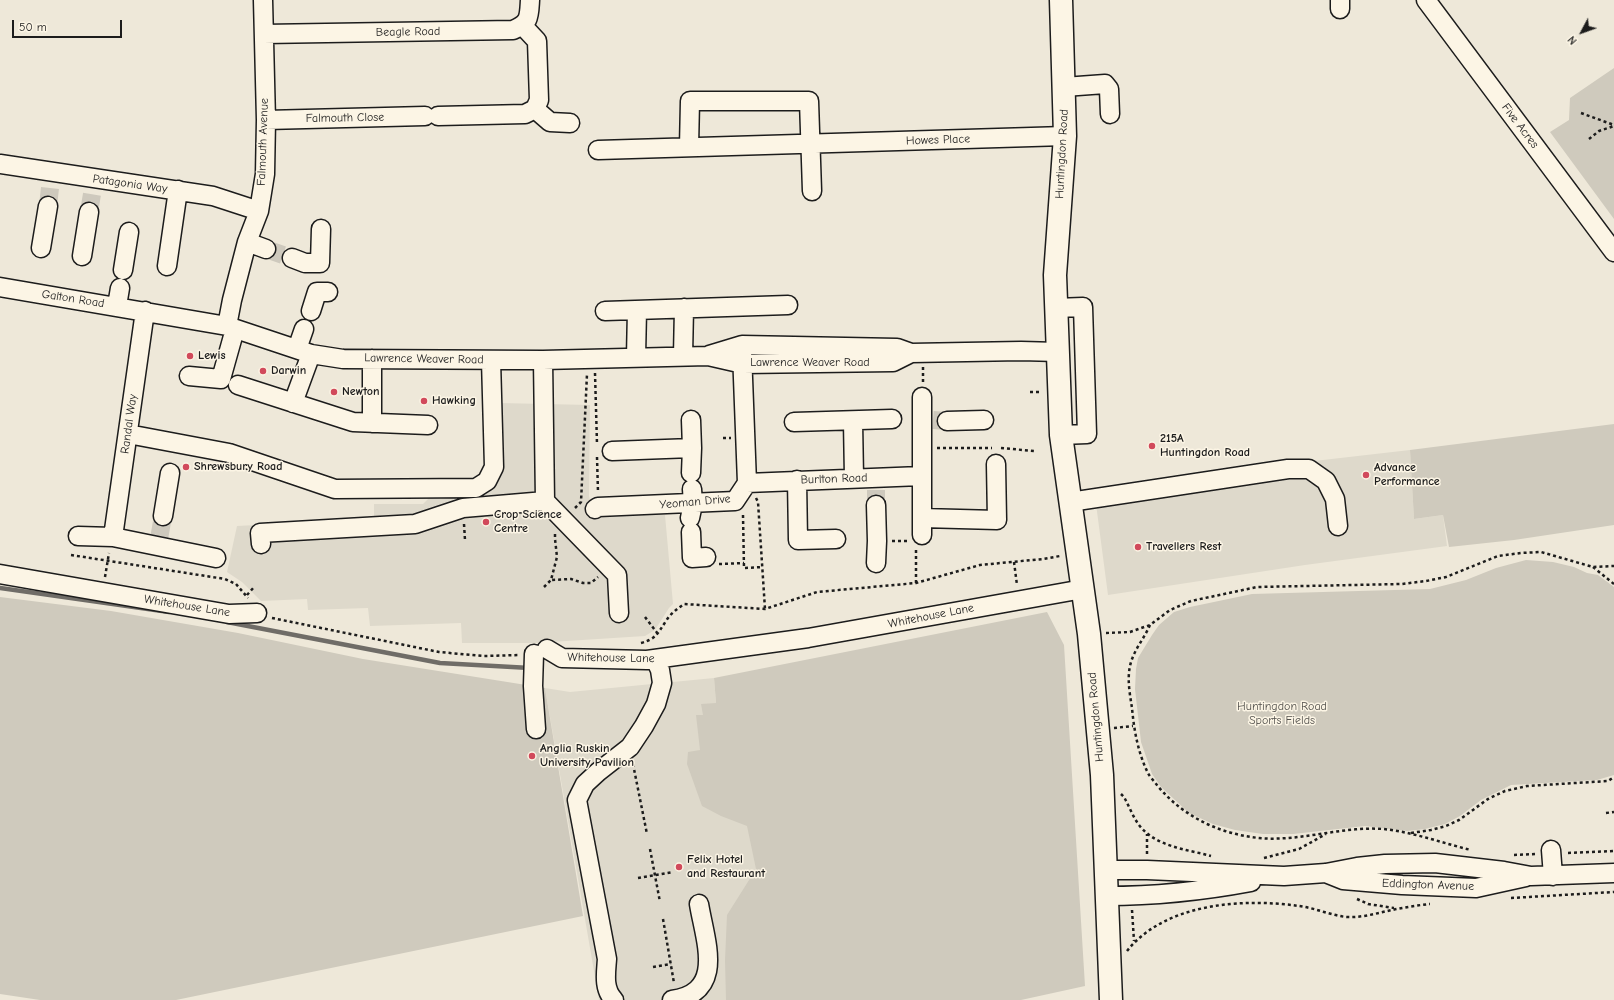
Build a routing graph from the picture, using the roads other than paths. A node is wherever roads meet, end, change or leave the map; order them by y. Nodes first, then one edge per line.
1 (263, 0) edge
2 (530, 0) edge
3 (1062, 0) edge
4 (1426, 0) edge
5 (523, 26) junction
6 (264, 34) junction
7 (1064, 87) junction
8 (535, 109) junction
9 (1110, 114) dead end
10 (266, 120) junction
11 (570, 123) dead end
12 (1064, 136) junction
13 (810, 144) junction
14 (689, 147) junction
15 (598, 150) dead end
16 (0, 164) edge
17 (178, 190) junction
18 (812, 191) dead end
19 (48, 206) tunnel mouth
20 (89, 212) tunnel mouth
21 (259, 212) junction
22 (321, 229) dead end
23 (129, 232) dead end
24 (247, 242) junction
25 (42, 248) dead end
26 (266, 249) tunnel mouth
27 (1614, 252) edge
28 (82, 256) dead end
29 (292, 258) tunnel mouth
30 (167, 266) dead end
31 (123, 270) dead end
32 (0, 288) edge
33 (120, 288) dead end
34 (328, 292) dead end
35 (788, 305) dead end
36 (117, 306) junction
37 (684, 308) junction
38 (1056, 308) junction
39 (637, 310) junction
40 (146, 311) junction
41 (311, 311) dead end
42 (605, 311) dead end
43 (231, 328) junction
44 (304, 329) dead end
45 (742, 345) junction
46 (304, 351) junction
47 (1058, 352) junction
48 (917, 353) junction
49 (683, 356) junction
50 (708, 356) junction
51 (636, 357) junction
52 (372, 359) junction
53 (491, 360) junction
54 (543, 360) junction
55 (743, 364) junction
56 (189, 376) dead end
57 (238, 385) dead end
58 (922, 397) road end
59 (293, 403) junction
60 (691, 420) dead end
61 (892, 420) dead end
62 (934, 420) junction
63 (984, 420) dead end
64 (853, 421) junction
65 (794, 422) dead end
66 (372, 423) junction
67 (428, 425) dead end
68 (128, 434) junction
69 (1061, 435) junction
70 (692, 448) junction
71 (602, 449) road end
72 (1279, 462) dead end
73 (996, 464) dead end
74 (170, 473) dead end
75 (921, 476) junction
76 (854, 478) junction
77 (797, 480) junction
78 (747, 483) junction
79 (1099, 490) dead end
80 (876, 491) junction
81 (545, 501) junction
82 (1070, 502) junction
83 (691, 503) junction
84 (597, 508) road end
85 (163, 516) tunnel mouth
86 (1338, 526) dead end
87 (78, 536) dead end
88 (113, 537) junction
89 (836, 539) dead end
90 (261, 544) dead end
91 (706, 557) road end
92 (216, 558) dead end
93 (876, 563) dead end
94 (0, 574) edge
95 (1083, 589) junction
96 (257, 613) road end
97 (619, 613) dead end
98 (655, 659) junction
99 (536, 729) dead end
100 (1552, 852) road end
101 (1105, 870) junction
102 (1614, 873) edge
103 (1284, 876) junction
104 (1553, 876) junction
105 (1106, 896) junction
106 (699, 904) dead end
107 (614, 1000) edge
108 (674, 1000) edge
109 (1111, 1000) edge

1 - 6 street, Falmouth Avenue
2 - 5 street
3 - 7 main road, Huntingdon Road
4 - 27 street, Five Acres
5 - 6 street, Beagle Road
5 - 8 street
6 - 10 street, Falmouth Avenue
7 - 9 street
7 - 12 main road, Huntingdon Road
8 - 10 street, Falmouth Close
8 - 11 street
10 - 21 street, Falmouth Avenue
12 - 13 street, Howes Place
12 - 38 main road, Huntingdon Road
13 - 14 street, Howes Place
13 - 14 street
13 - 18 street
14 - 15 street, Howes Place
16 - 17 street, Patagonia Way
17 - 21 street, Patagonia Way
17 - 30 street
19 - 25 street
20 - 28 street
21 - 24 street, Falmouth Avenue
22 - 29 street
23 - 31 street
24 - 26 street
24 - 43 street, Falmouth Avenue
32 - 36 street, Galton Road
33 - 36 street
34 - 41 street
35 - 37 street
36 - 40 street, Galton Road
37 - 39 street
37 - 49 street
38 - 47 main road, Huntingdon Road
38 - 69 street
39 - 42 street
39 - 51 street
40 - 43 street, Lawrence Weaver Road
40 - 68 street, Randal Way
43 - 46 street, Lawrence Weaver Road
43 - 56 street, Falmouth Avenue
44 - 46 street
45 - 48 street, Lawrence Weaver Road
45 - 50 street, Lawrence Weaver Road
45 - 55 street
46 - 52 street, Lawrence Weaver Road
46 - 59 street
47 - 48 street, Lawrence Weaver Road
47 - 69 main road, Huntingdon Road
48 - 55 street, Lawrence Weaver Road
49 - 50 street, Lawrence Weaver Road
49 - 51 street, Lawrence Weaver Road
50 - 55 street, Lawrence Weaver Road
51 - 54 street, Lawrence Weaver Road
52 - 53 street, Lawrence Weaver Road
52 - 66 street
53 - 54 street, Lawrence Weaver Road
53 - 68 street
54 - 81 street
55 - 78 street
57 - 59 street
58 - 62 street
59 - 66 street
60 - 70 street
61 - 64 street
62 - 63 street
62 - 75 street
64 - 65 street
64 - 76 street
66 - 67 street
68 - 88 street, Randal Way
69 - 82 main road, Huntingdon Road
70 - 71 street
70 - 83 street
72 - 79 street
73 - 75 street
74 - 85 street
75 - 80 street, Burlton Road
76 - 77 street, Burlton Road
76 - 80 street, Burlton Road
77 - 78 street, Burlton Road
77 - 89 street
78 - 83 street, Yeoman Drive
80 - 93 street
81 - 90 street
81 - 97 street
82 - 86 street
82 - 95 main road, Huntingdon Road
83 - 84 street, Yeoman Drive
83 - 91 street
87 - 88 street
88 - 92 street
94 - 96 street, Whitehouse Lane
95 - 98 street, Whitehouse Lane
95 - 101 main road, Huntingdon Road
98 - 99 street, Whitehouse Lane
98 - 107 street
100 - 104 street
101 - 103 street, Eddington Avenue
101 - 105 main road, Huntingdon Road
102 - 104 street, Eddington Avenue
103 - 104 street, Eddington Avenue
103 - 105 street, Eddington Avenue
105 - 109 main road, Huntingdon Road
106 - 108 street

